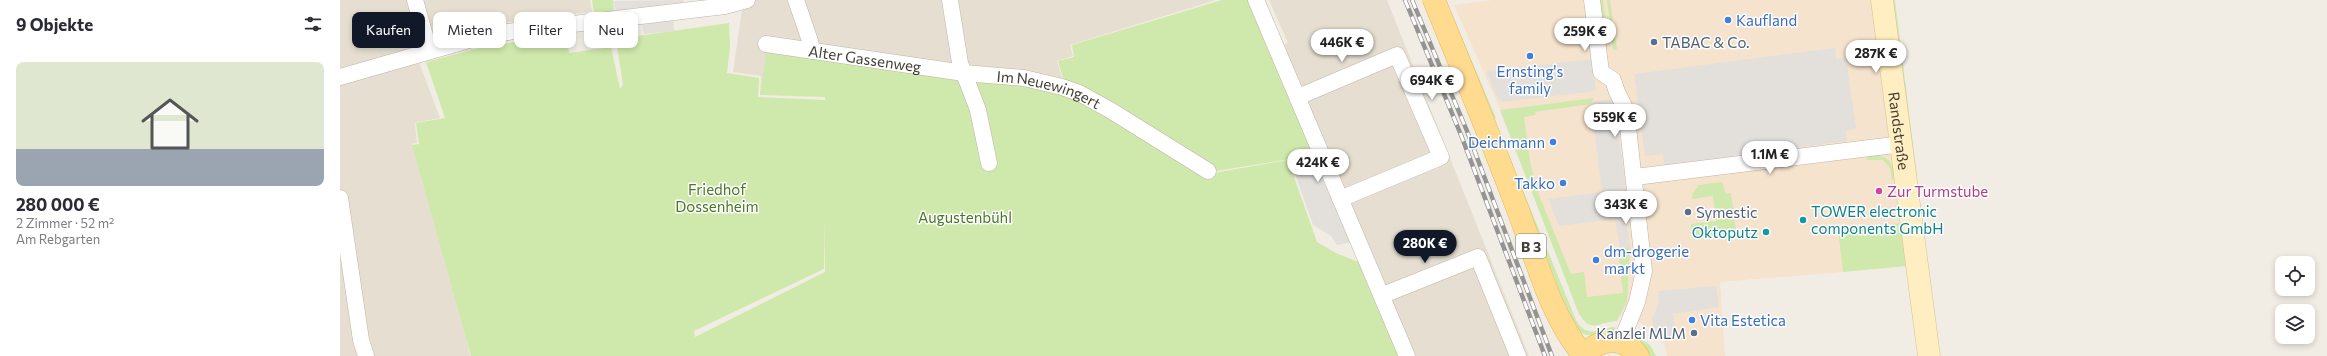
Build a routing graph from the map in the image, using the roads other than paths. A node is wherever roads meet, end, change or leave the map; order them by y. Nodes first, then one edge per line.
1 (415, 0) edge
2 (746, 0) edge
3 (796, 0) edge
4 (950, 0) edge
5 (1256, 0) edge
6 (1434, 0) edge
7 (1592, 0) edge
8 (1882, 0) edge
9 (766, 44) dead end
10 (429, 50) junction
11 (812, 51) junction
12 (964, 73) junction
13 (340, 77) edge
14 (1298, 97) junction
15 (1902, 144) junction
16 (989, 163) dead end
17 (1208, 171) dead end
18 (1635, 177) junction
19 (340, 198) edge
20 (1340, 199) junction
21 (343, 251) edge
22 (1383, 295) junction
23 (1621, 342) junction
24 (366, 356) edge
25 (1407, 356) edge
26 (1518, 356) edge
27 (1584, 356) edge
28 (1638, 356) edge
29 (1929, 356) edge

1 - 10 street
2 - 10 street
3 - 11 street
4 - 12 street
5 - 14 street
6 - 27 main road, B 3
7 - 18 street
8 - 15 street, Randstraße
9 - 11 street, Alter Gassenweg
10 - 13 street
11 - 12 street, Alter Gassenweg
12 - 16 street, Im Neuewingert
12 - 17 street, Im Neuewingert
14 - 20 street
14 - 20 street
15 - 18 street
15 - 29 street, Randstraße
18 - 23 street
19 - 21 street
20 - 22 street
21 - 24 street
22 - 25 street
22 - 26 street
23 - 27 main road, B 3
23 - 28 main road

